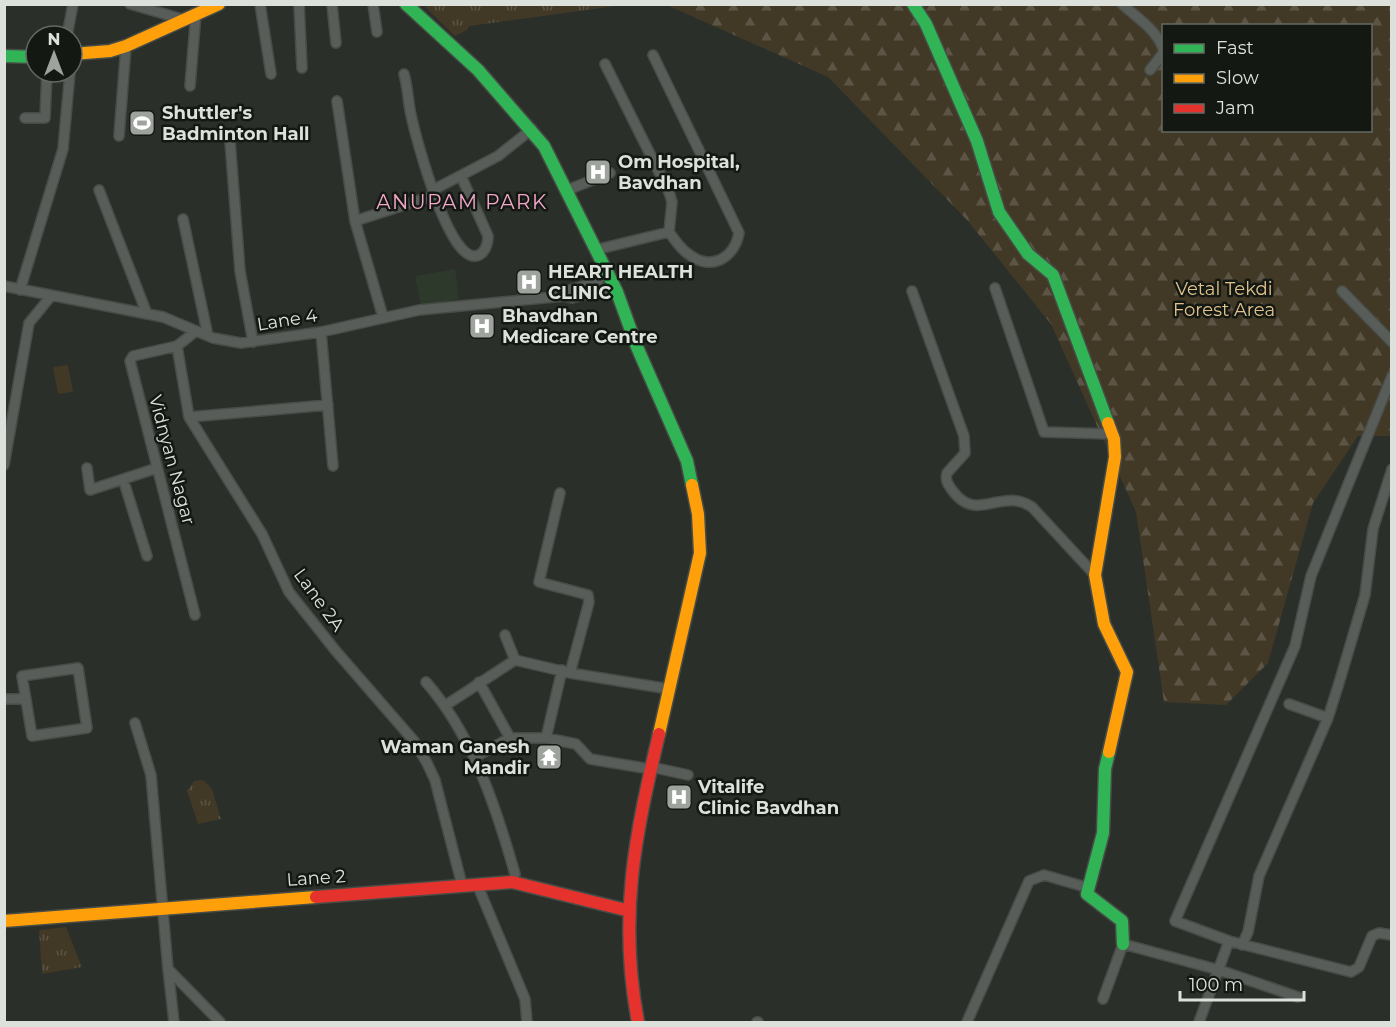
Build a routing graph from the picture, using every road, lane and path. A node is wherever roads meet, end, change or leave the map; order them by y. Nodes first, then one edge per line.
1 (74, 4) edge
2 (130, 4) edge
3 (219, 4) edge
4 (260, 4) edge
5 (299, 4) edge
6 (332, 4) edge
7 (373, 4) edge
8 (406, 4) edge
9 (913, 4) edge
10 (1122, 4) edge
11 (196, 13) junction
12 (182, 19) junction
13 (70, 24) edge
14 (377, 32) dead end
15 (336, 43) dead end
16 (126, 46) junction
17 (1162, 46) edge
18 (84, 54) edge
19 (653, 55) dead end
20 (1162, 55) edge
21 (4, 56) edge
22 (24, 57) edge
23 (605, 64) dead end
24 (302, 68) dead end
25 (1150, 70) dead end
26 (271, 74) dead end
27 (404, 74) dead end
28 (46, 84) edge
29 (69, 84) edge
30 (190, 86) dead end
31 (338, 101) dead end
32 (25, 118) dead end
33 (532, 129) junction
34 (118, 136) dead end
35 (230, 141) dead end
36 (610, 173) dead end
37 (461, 176) junction
38 (99, 190) dead end
39 (565, 191) junction
40 (434, 192) junction
41 (183, 219) dead end
42 (355, 220) junction
43 (669, 232) junction
44 (595, 250) junction
45 (604, 267) junction
46 (4, 286) edge
47 (615, 287) junction
48 (995, 288) dead end
49 (20, 290) junction
50 (912, 291) dead end
51 (1342, 291) dead end
52 (51, 296) junction
53 (564, 296) junction
54 (147, 314) junction
55 (383, 317) junction
56 (196, 331) junction
57 (321, 332) junction
58 (208, 336) junction
59 (253, 342) junction
60 (1392, 342) edge
61 (177, 346) junction
62 (1392, 376) edge
63 (328, 405) junction
64 (189, 417) junction
65 (1112, 434) junction
66 (4, 465) edge
67 (333, 466) dead end
68 (87, 468) dead end
69 (157, 468) junction
70 (1392, 469) edge
71 (123, 479) junction
72 (561, 493) dead end
73 (147, 555) dead end
74 (1095, 575) junction
75 (195, 615) dead end
76 (505, 635) dead end
77 (515, 660) junction
78 (675, 663) junction
79 (566, 671) junction
80 (426, 682) dead end
81 (479, 682) junction
82 (663, 688) junction
83 (4, 699) edge
84 (26, 699) junction
85 (1289, 704) dead end
86 (446, 705) junction
87 (1328, 718) junction
88 (135, 723) dead end
89 (510, 738) junction
90 (546, 738) junction
91 (475, 757) junction
92 (648, 767) junction
93 (688, 775) dead end
94 (515, 874) dead end
95 (477, 884) junction
96 (462, 885) junction
97 (1089, 888) junction
98 (161, 908) junction
99 (623, 909) junction
100 (4, 921) edge
101 (1392, 935) edge
102 (1229, 941) junction
103 (1123, 944) junction
104 (1242, 945) junction
105 (168, 969) junction
106 (1219, 970) junction
107 (1298, 997) dead end
108 (1103, 999) dead end
109 (174, 1023) edge
110 (220, 1023) edge
111 (527, 1023) edge
112 (630, 1023) edge
113 (638, 1023) edge
114 (967, 1023) edge
115 (1199, 1023) edge

1 - 13 street
2 - 12 street
3 - 11 street
4 - 26 street
5 - 24 street
6 - 15 street
7 - 14 street
8 - 33 street
9 - 65 street
10 - 17 street
11 - 12 street
11 - 30 street
12 - 16 street
16 - 18 street
16 - 34 street
19 - 43 street
20 - 25 street
21 - 22 street
23 - 43 street
27 - 40 street
28 - 32 street
29 - 49 street
31 - 42 street
33 - 37 street
33 - 39 street
35 - 59 street
36 - 39 street
37 - 40 street
37 - 40 street
38 - 54 street
39 - 44 street
40 - 42 street
41 - 58 street
42 - 55 street
43 - 44 street
44 - 45 street
45 - 47 street
45 - 53 street, Lane 4
46 - 49 street, Lane 4
47 - 53 street, Lane 4
47 - 78 street
48 - 65 street
49 - 52 street, Lane 4
50 - 74 street
51 - 60 street
52 - 54 street, Lane 4
52 - 66 street
53 - 55 street, Lane 4
54 - 56 street, Lane 4
55 - 57 street, Lane 4
56 - 58 street, Lane 4
56 - 61 street
57 - 59 street, Lane 4
57 - 63 street
58 - 59 street, Lane 4
61 - 64 street, Lane 2A
61 - 69 street, Vidnyan Nagar
62 - 102 street
63 - 64 street
63 - 67 street
64 - 96 street, Lane 2A
65 - 74 street
68 - 71 street
69 - 71 street
69 - 75 street, Vidnyan Nagar
70 - 87 street
71 - 73 street
72 - 79 street
74 - 97 street
76 - 77 street
77 - 79 street
77 - 81 street
78 - 82 street
78 - 92 street
79 - 82 street
79 - 90 street
80 - 86 street
81 - 86 street
81 - 89 street
82 - 92 street
83 - 84 street
84 - 84 street
85 - 87 street
86 - 91 street
87 - 104 street
88 - 98 street
89 - 90 street
89 - 91 street
90 - 92 street
91 - 94 street
92 - 93 street
92 - 99 street
95 - 96 street, Lane 2
95 - 99 street, Lane 2
95 - 111 street
96 - 98 street, Lane 2
97 - 103 street
97 - 114 street
98 - 100 street, Lane 2
98 - 105 street
99 - 112 street
99 - 113 street
101 - 104 street
102 - 104 street
102 - 106 street
103 - 106 street
103 - 108 street
105 - 109 street
105 - 110 street
106 - 107 street
106 - 115 street

